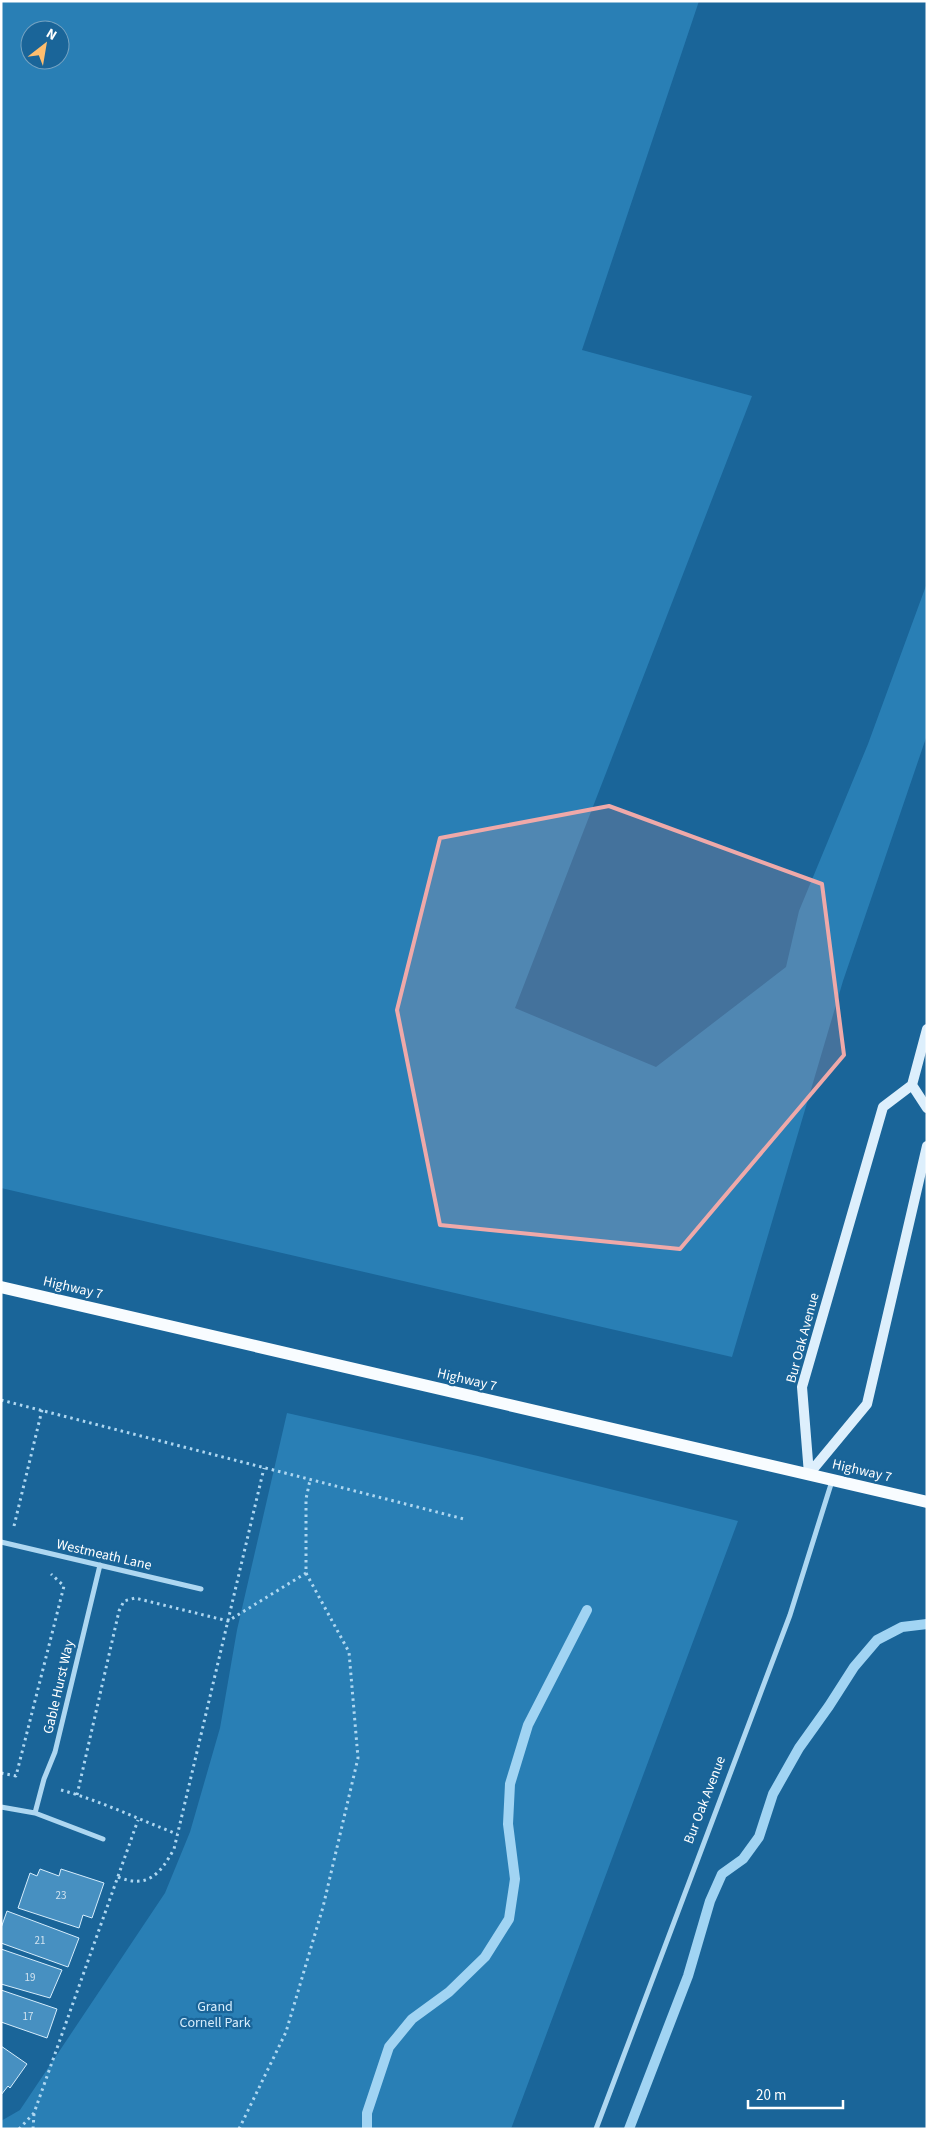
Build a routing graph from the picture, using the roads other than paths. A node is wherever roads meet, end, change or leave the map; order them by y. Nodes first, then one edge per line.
1 (927, 1029) edge
2 (912, 1085) junction
3 (927, 1108) edge
4 (927, 1146) edge
5 (1, 1287) edge
6 (809, 1474) junction
7 (832, 1479) junction
8 (927, 1502) edge
9 (1, 1542) edge
10 (100, 1565) junction
11 (201, 1589) dead end
12 (1, 1807) edge
13 (35, 1813) junction
14 (103, 1839) dead end
15 (596, 2129) edge

1 - 2 street
2 - 3 street
2 - 6 street, Bur Oak Avenue
4 - 6 street
5 - 6 main road, Highway 7
6 - 7 main road, Highway 7
7 - 8 main road, Highway 7
7 - 15 street, Bur Oak Avenue
9 - 10 street, Westmeath Lane
10 - 11 street, Westmeath Lane
10 - 13 street, Gable Hurst Way
12 - 13 street
13 - 14 street

